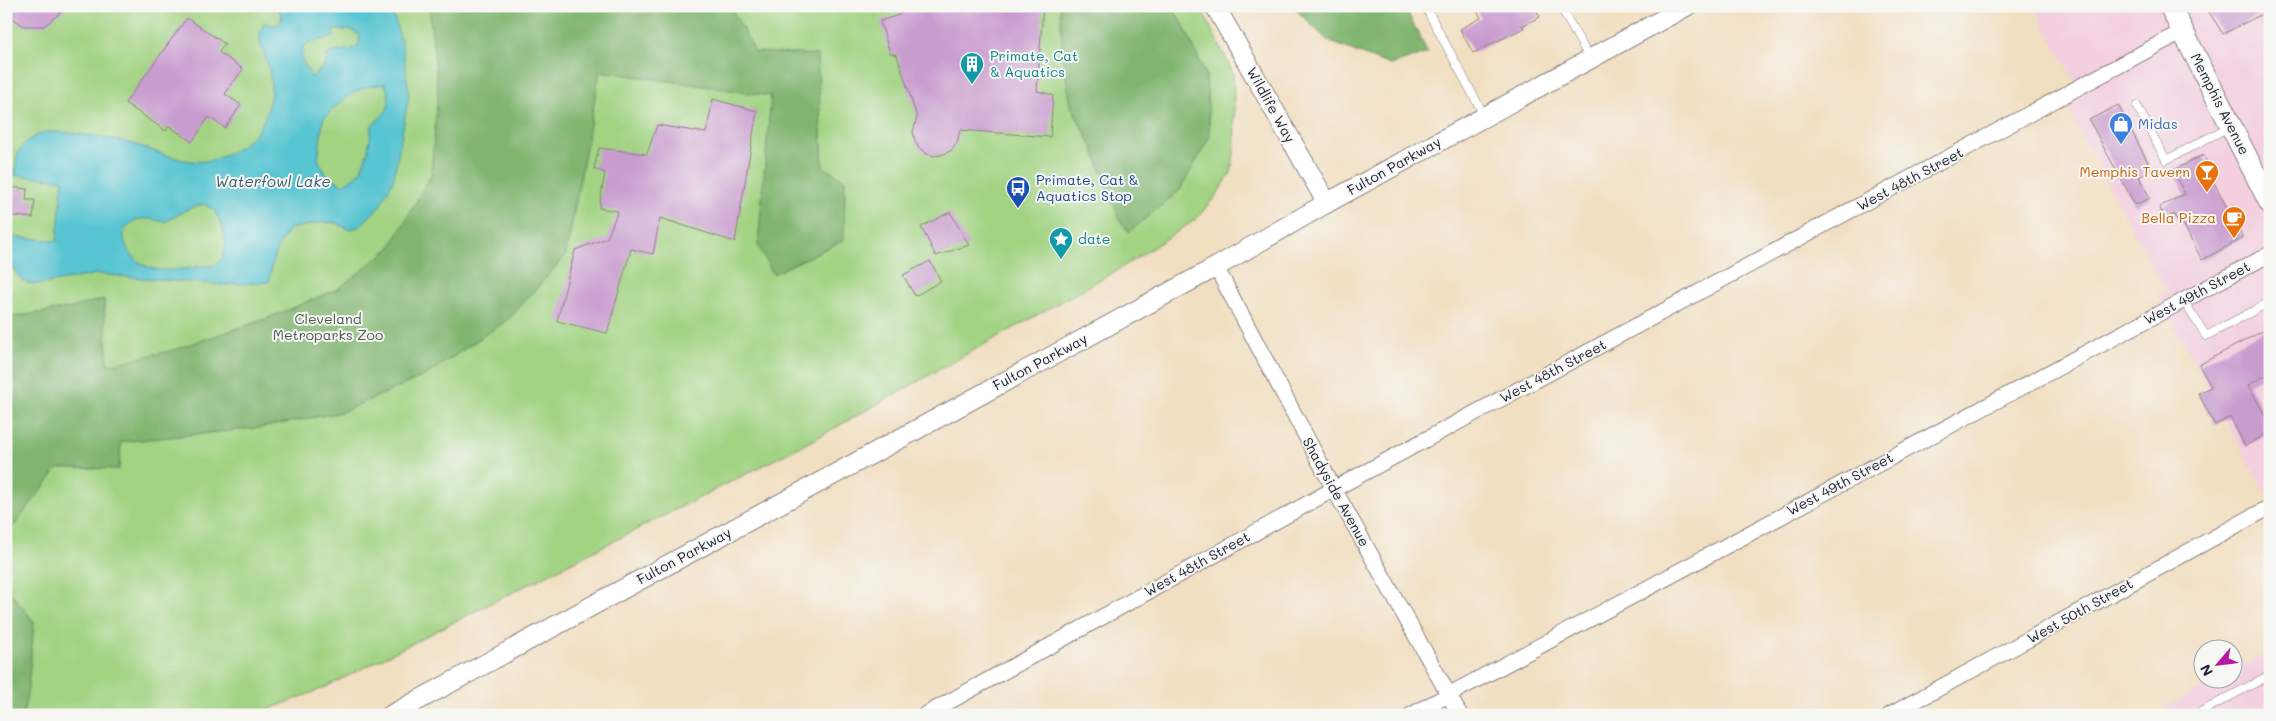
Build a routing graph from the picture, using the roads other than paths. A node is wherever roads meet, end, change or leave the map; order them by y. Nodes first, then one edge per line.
1 (1215, 6) edge
2 (1425, 6) edge
3 (1560, 6) edge
4 (1687, 6) edge
5 (2170, 6) edge
6 (2183, 31) junction
7 (1590, 59) junction
8 (2137, 106) dead end
9 (1485, 116) junction
10 (2231, 126) junction
11 (2267, 190) edge
12 (1327, 203) junction
13 (2270, 254) edge
14 (1216, 267) junction
15 (2184, 300) junction
16 (2270, 302) edge
17 (1334, 489) junction
18 (2270, 507) edge
19 (2270, 676) edge
20 (1448, 694) junction
21 (391, 715) edge
22 (925, 715) edge
23 (1411, 715) edge
24 (1460, 715) edge
25 (1890, 715) edge
26 (2195, 715) edge

1 - 12 street, Wildlife Way
2 - 9 lane
3 - 7 lane
4 - 7 street, Fulton Parkway
5 - 6 main road, Memphis Avenue
6 - 10 main road, Memphis Avenue
6 - 17 street, West 48th Street
7 - 9 street, Fulton Parkway
8 - 10 lane
9 - 12 street, Fulton Parkway
10 - 11 main road, Memphis Avenue
12 - 14 street, Fulton Parkway
13 - 15 street, West 49th Street
14 - 17 street, Shadyside Avenue
14 - 21 street, Fulton Parkway
15 - 16 lane
15 - 20 street, West 49th Street
17 - 20 street, Shadyside Avenue
17 - 22 street, West 48th Street
18 - 25 street, West 50th Street
19 - 26 lane
20 - 23 street, West 49th Street
20 - 24 street, Shadyside Avenue

